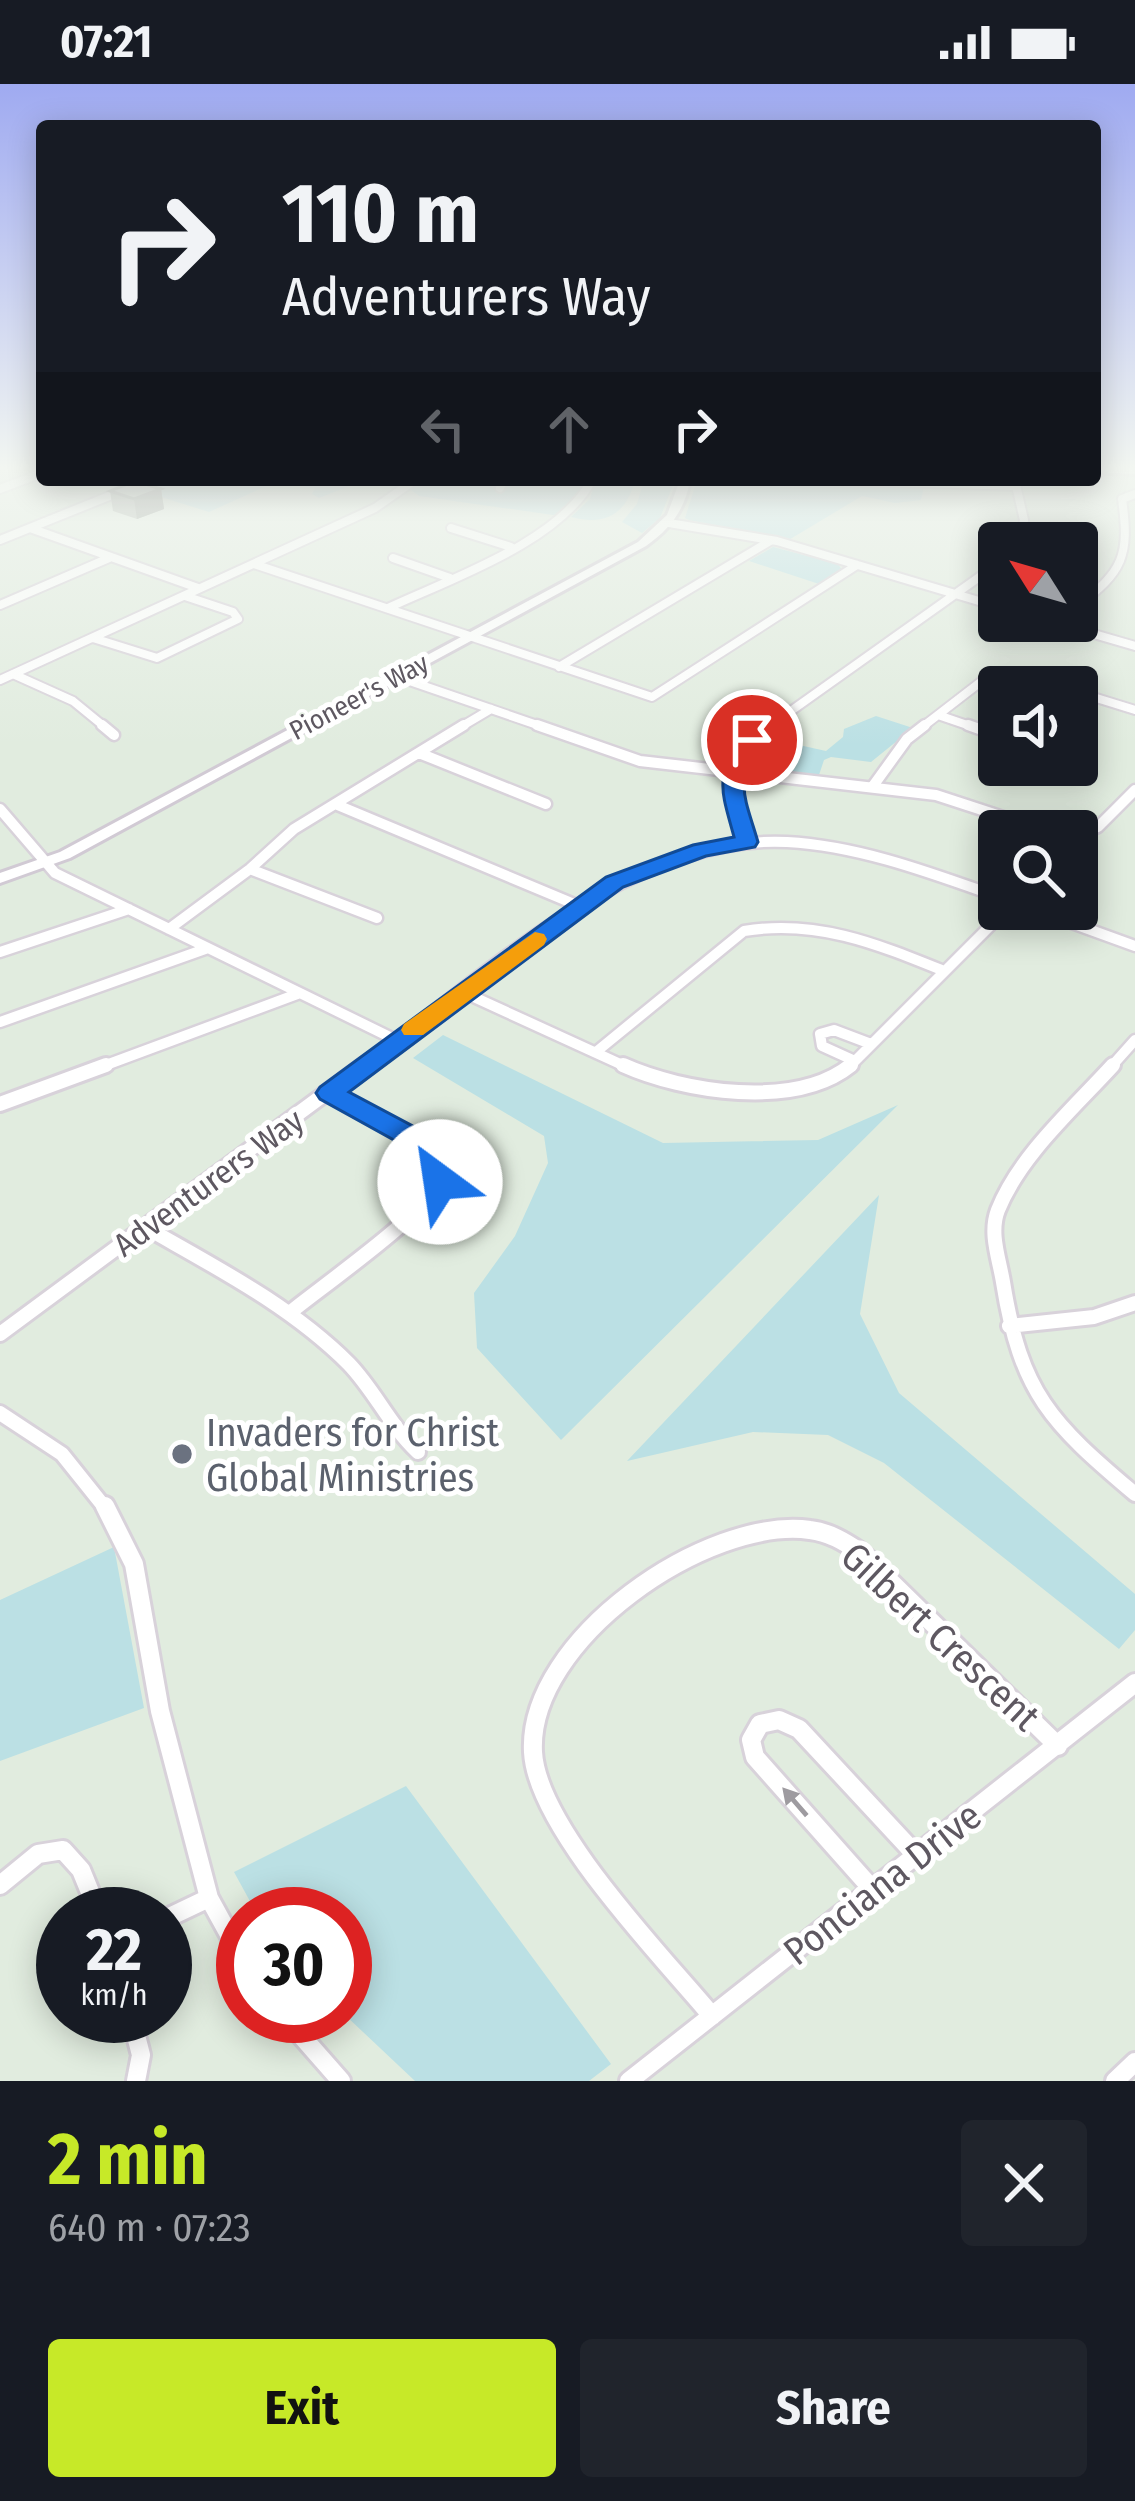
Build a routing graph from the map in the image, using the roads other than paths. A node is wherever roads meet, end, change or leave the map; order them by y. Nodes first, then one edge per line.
1 (110, 558) joint
2 (265, 558) edge
3 (393, 558) dead end
4 (489, 558) edge
5 (616, 558) edge
6 (741, 558) edge
7 (834, 558) edge
8 (1128, 558) edge
9 (254, 563) junction
10 (857, 565) junction
11 (450, 578) junction
12 (978, 578) edge
13 (198, 588) junction
14 (1098, 591) edge
15 (955, 594) junction
16 (184, 596) junction
17 (978, 601) edge
18 (0, 605) edge
19 (388, 608) junction
20 (1098, 635) edge
21 (93, 638) junction
22 (470, 638) junction
23 (1135, 646) edge
24 (559, 667) junction
25 (13, 674) junction
26 (394, 676) junction
27 (0, 680) edge
28 (978, 684) edge
29 (1098, 699) edge
30 (490, 709) junction
31 (1135, 710) edge
32 (938, 715) junction
33 (978, 729) edge
34 (114, 735) dead end
35 (419, 754) junction
36 (732, 774) junction
37 (872, 786) junction
38 (1135, 790) edge
39 (335, 804) junction
40 (545, 804) dead end
41 (0, 809) edge
42 (982, 810) edge
43 (1098, 827) edge
44 (747, 842) junction
45 (46, 862) junction
46 (250, 869) junction
47 (0, 878) edge
48 (978, 890) edge
49 (578, 906) junction
50 (129, 909) junction
51 (376, 918) dead end
52 (169, 929) junction
53 (985, 930) edge
54 (1091, 930) edge
55 (1135, 946) edge
56 (208, 948) junction
57 (0, 952) edge
58 (944, 970) junction
59 (300, 993) junction
60 (465, 993) junction
61 (0, 1022) edge
62 (398, 1041) junction
63 (1134, 1042) edge
64 (871, 1045) junction
65 (596, 1052) junction
66 (855, 1060) junction
67 (330, 1093) junction
68 (0, 1104) edge
69 (147, 1228) junction
70 (1135, 1303) edge
71 (292, 1311) junction
72 (1009, 1326) junction
73 (0, 1334) edge
74 (0, 1413) edge
75 (418, 1452) dead end
76 (1135, 1494) edge
77 (1135, 1683) edge
78 (1058, 1746) junction
79 (917, 1856) junction
80 (0, 1885) edge
81 (90, 1887) edge
82 (873, 1890) junction
83 (209, 1898) junction
84 (192, 1906) edge
85 (216, 1911) edge
86 (712, 2016) junction
87 (138, 2043) edge
88 (308, 2043) edge
89 (1135, 2062) edge
90 (136, 2081) edge
91 (341, 2081) edge
92 (629, 2081) edge
93 (1115, 2081) edge

1 - 13 street
1 - 18 street
2 - 9 street
3 - 11 street
4 - 11 street
5 - 22 main road, Pioneer's Way
6 - 24 street
7 - 10 street
8 - 14 street
9 - 13 street
9 - 19 street
10 - 15 street
10 - 24 street
11 - 19 street
12 - 15 street
13 - 16 street
15 - 17 street
15 - 36 street
16 - 21 street
16 - 21 street
19 - 22 street
20 - 23 street
21 - 25 street
22 - 24 street
22 - 26 main road, Pioneer's Way
25 - 27 street
25 - 34 street
26 - 30 street
26 - 45 main road, Pioneer's Way
28 - 32 street
29 - 31 street
30 - 35 street
30 - 36 street
32 - 33 street
32 - 37 street
35 - 39 street
35 - 40 street
36 - 37 street
36 - 44 street
37 - 42 street
38 - 43 street
39 - 46 street
39 - 49 street
41 - 45 street
44 - 48 street, Adventurers Way
44 - 49 street, Adventurers Way
45 - 47 main road, Pioneer's Way
45 - 50 street
46 - 51 street
46 - 52 street
49 - 60 street, Adventurers Way
50 - 52 street
50 - 57 street
52 - 56 street
53 - 58 street
54 - 55 street
56 - 59 street
56 - 61 street
58 - 64 street
58 - 65 street
59 - 62 street
59 - 68 street
60 - 62 street, Adventurers Way
60 - 65 street
62 - 67 street, Adventurers Way
63 - 72 street
64 - 66 street
64 - 66 street
65 - 66 street
67 - 69 street, Adventurers Way
67 - 71 street
69 - 71 street
69 - 73 street, Adventurers Way
70 - 72 street
71 - 75 street
72 - 76 street
74 - 83 street
77 - 78 street, Ponciana Drive
78 - 79 street, Ponciana Drive
78 - 86 street, Gilbert Crescent
79 - 82 street, Ponciana Drive
82 -> 79 street
80 - 81 street
82 - 86 street, Ponciana Drive
83 - 84 street
83 - 85 street
86 - 92 street, Ponciana Drive
87 - 90 street
88 - 91 street
89 - 93 street

